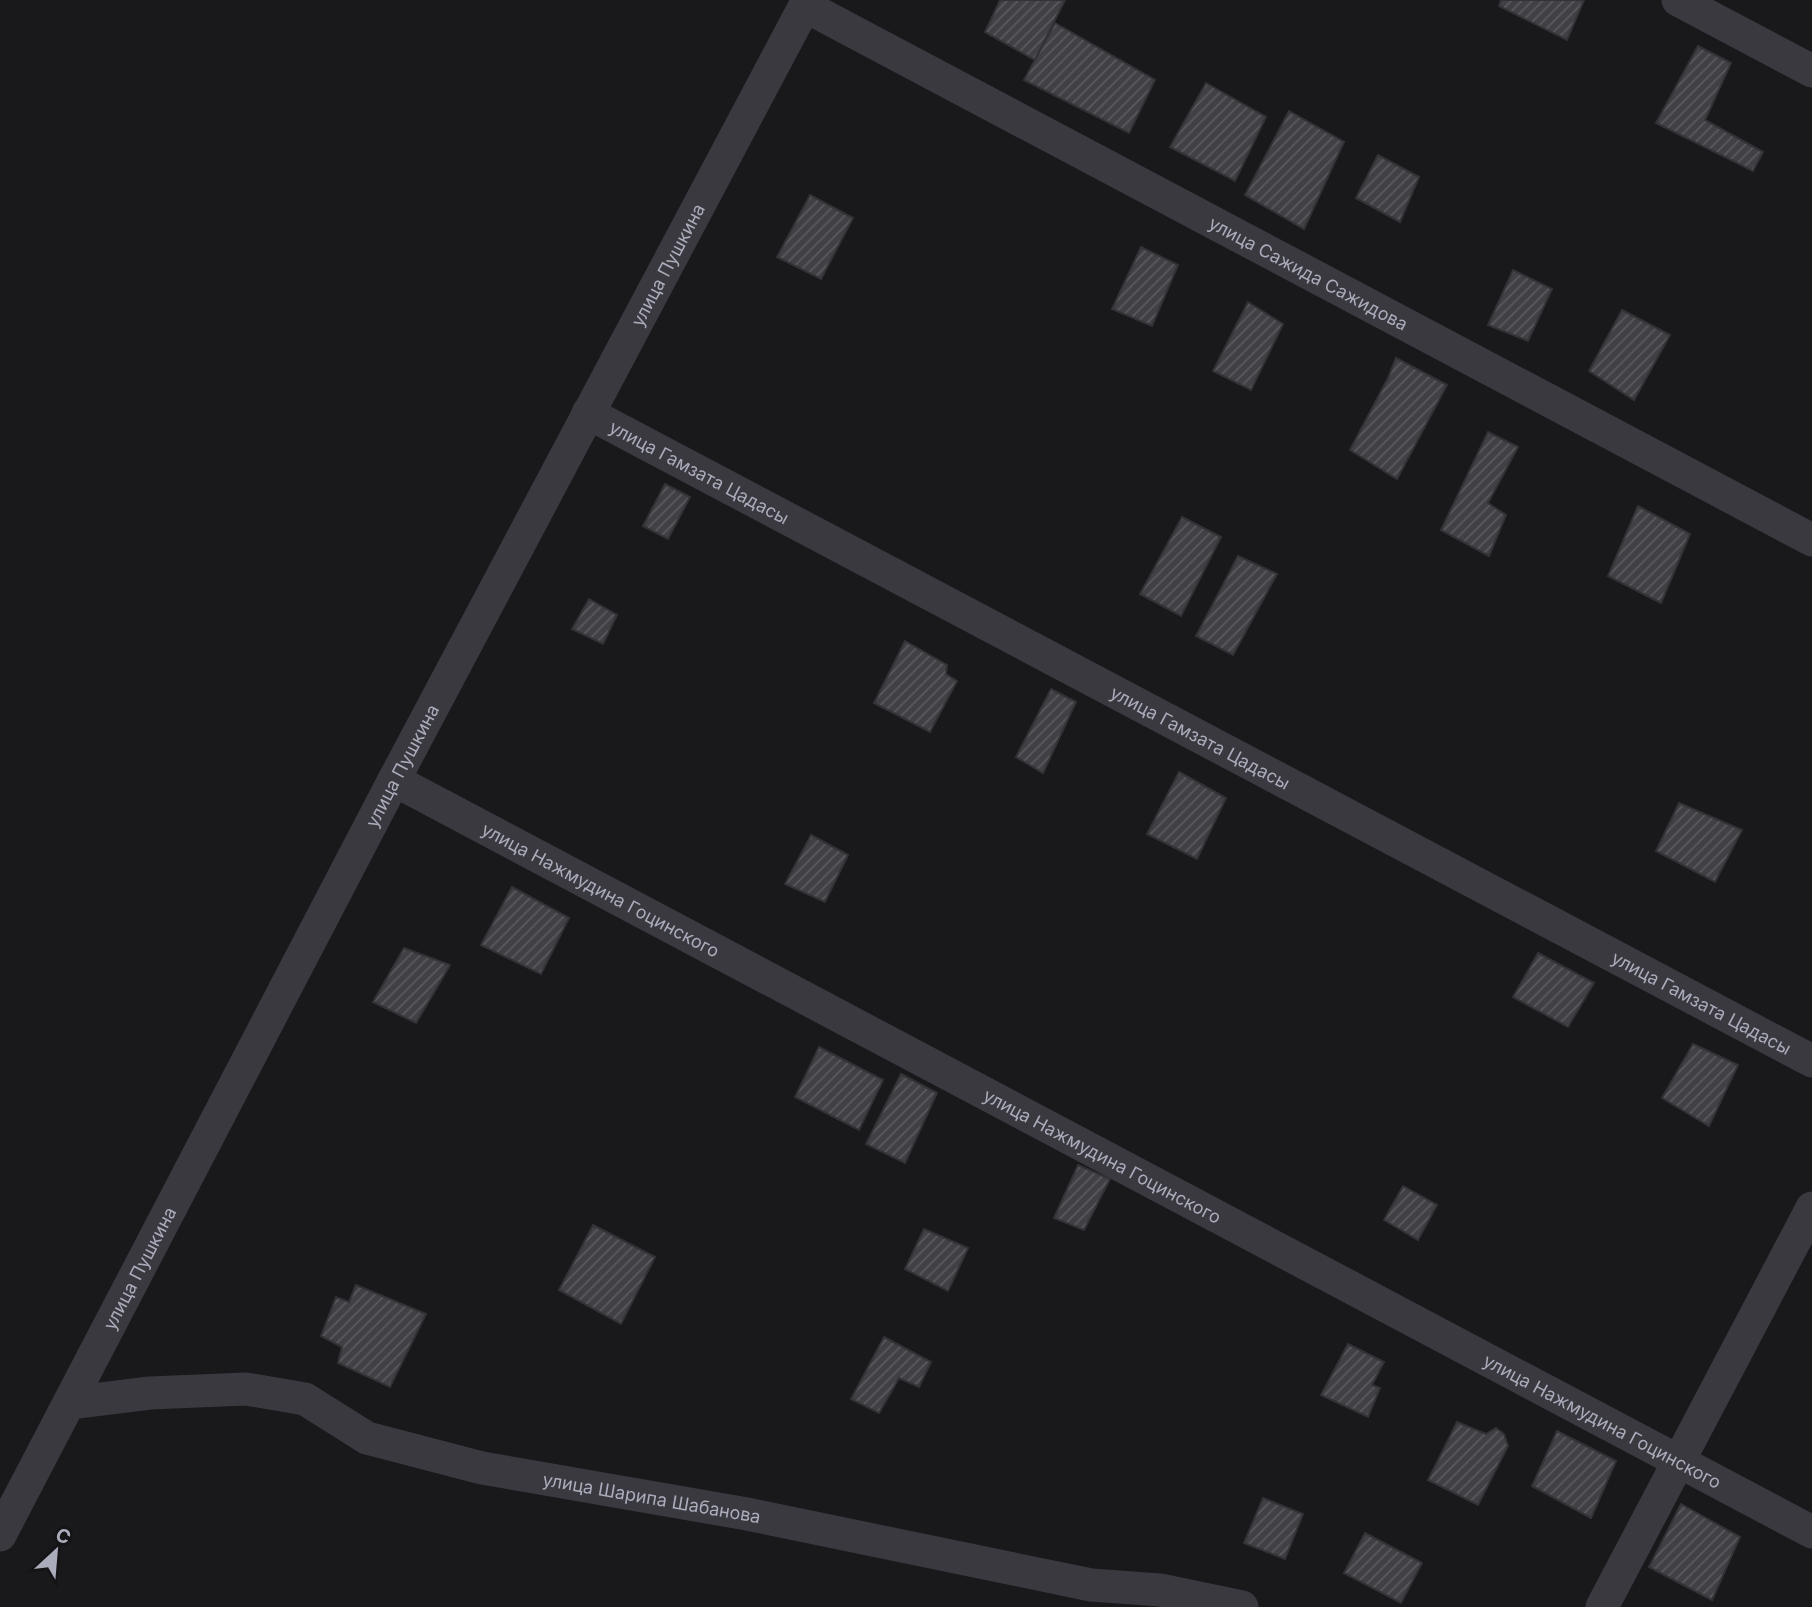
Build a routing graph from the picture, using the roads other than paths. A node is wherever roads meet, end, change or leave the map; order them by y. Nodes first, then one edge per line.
1 (1678, 0) edge
2 (806, 3) edge
3 (1812, 71) edge
4 (589, 413) junction
5 (1812, 540) edge
6 (394, 780) junction
7 (1812, 1061) edge
8 (1812, 1209) edge
9 (69, 1403) junction
10 (1678, 1461) junction
11 (1812, 1532) edge
12 (0, 1535) edge
13 (1242, 1607) edge
14 (1602, 1607) edge

1 - 3 street
2 - 4 street, улица Пушкина
2 - 5 street, улица Сажида Сажидова
4 - 6 street, улица Пушкина
4 - 7 street, улица Гамзата Цадасы
6 - 9 street, улица Пушкина
6 - 10 street, улица Нажмудина Гоцинского
8 - 10 street
9 - 12 street, улица Пушкина
9 - 13 street, улица Шарипа Шабанова
10 - 11 street, улица Нажмудина Гоцинского
10 - 14 street

